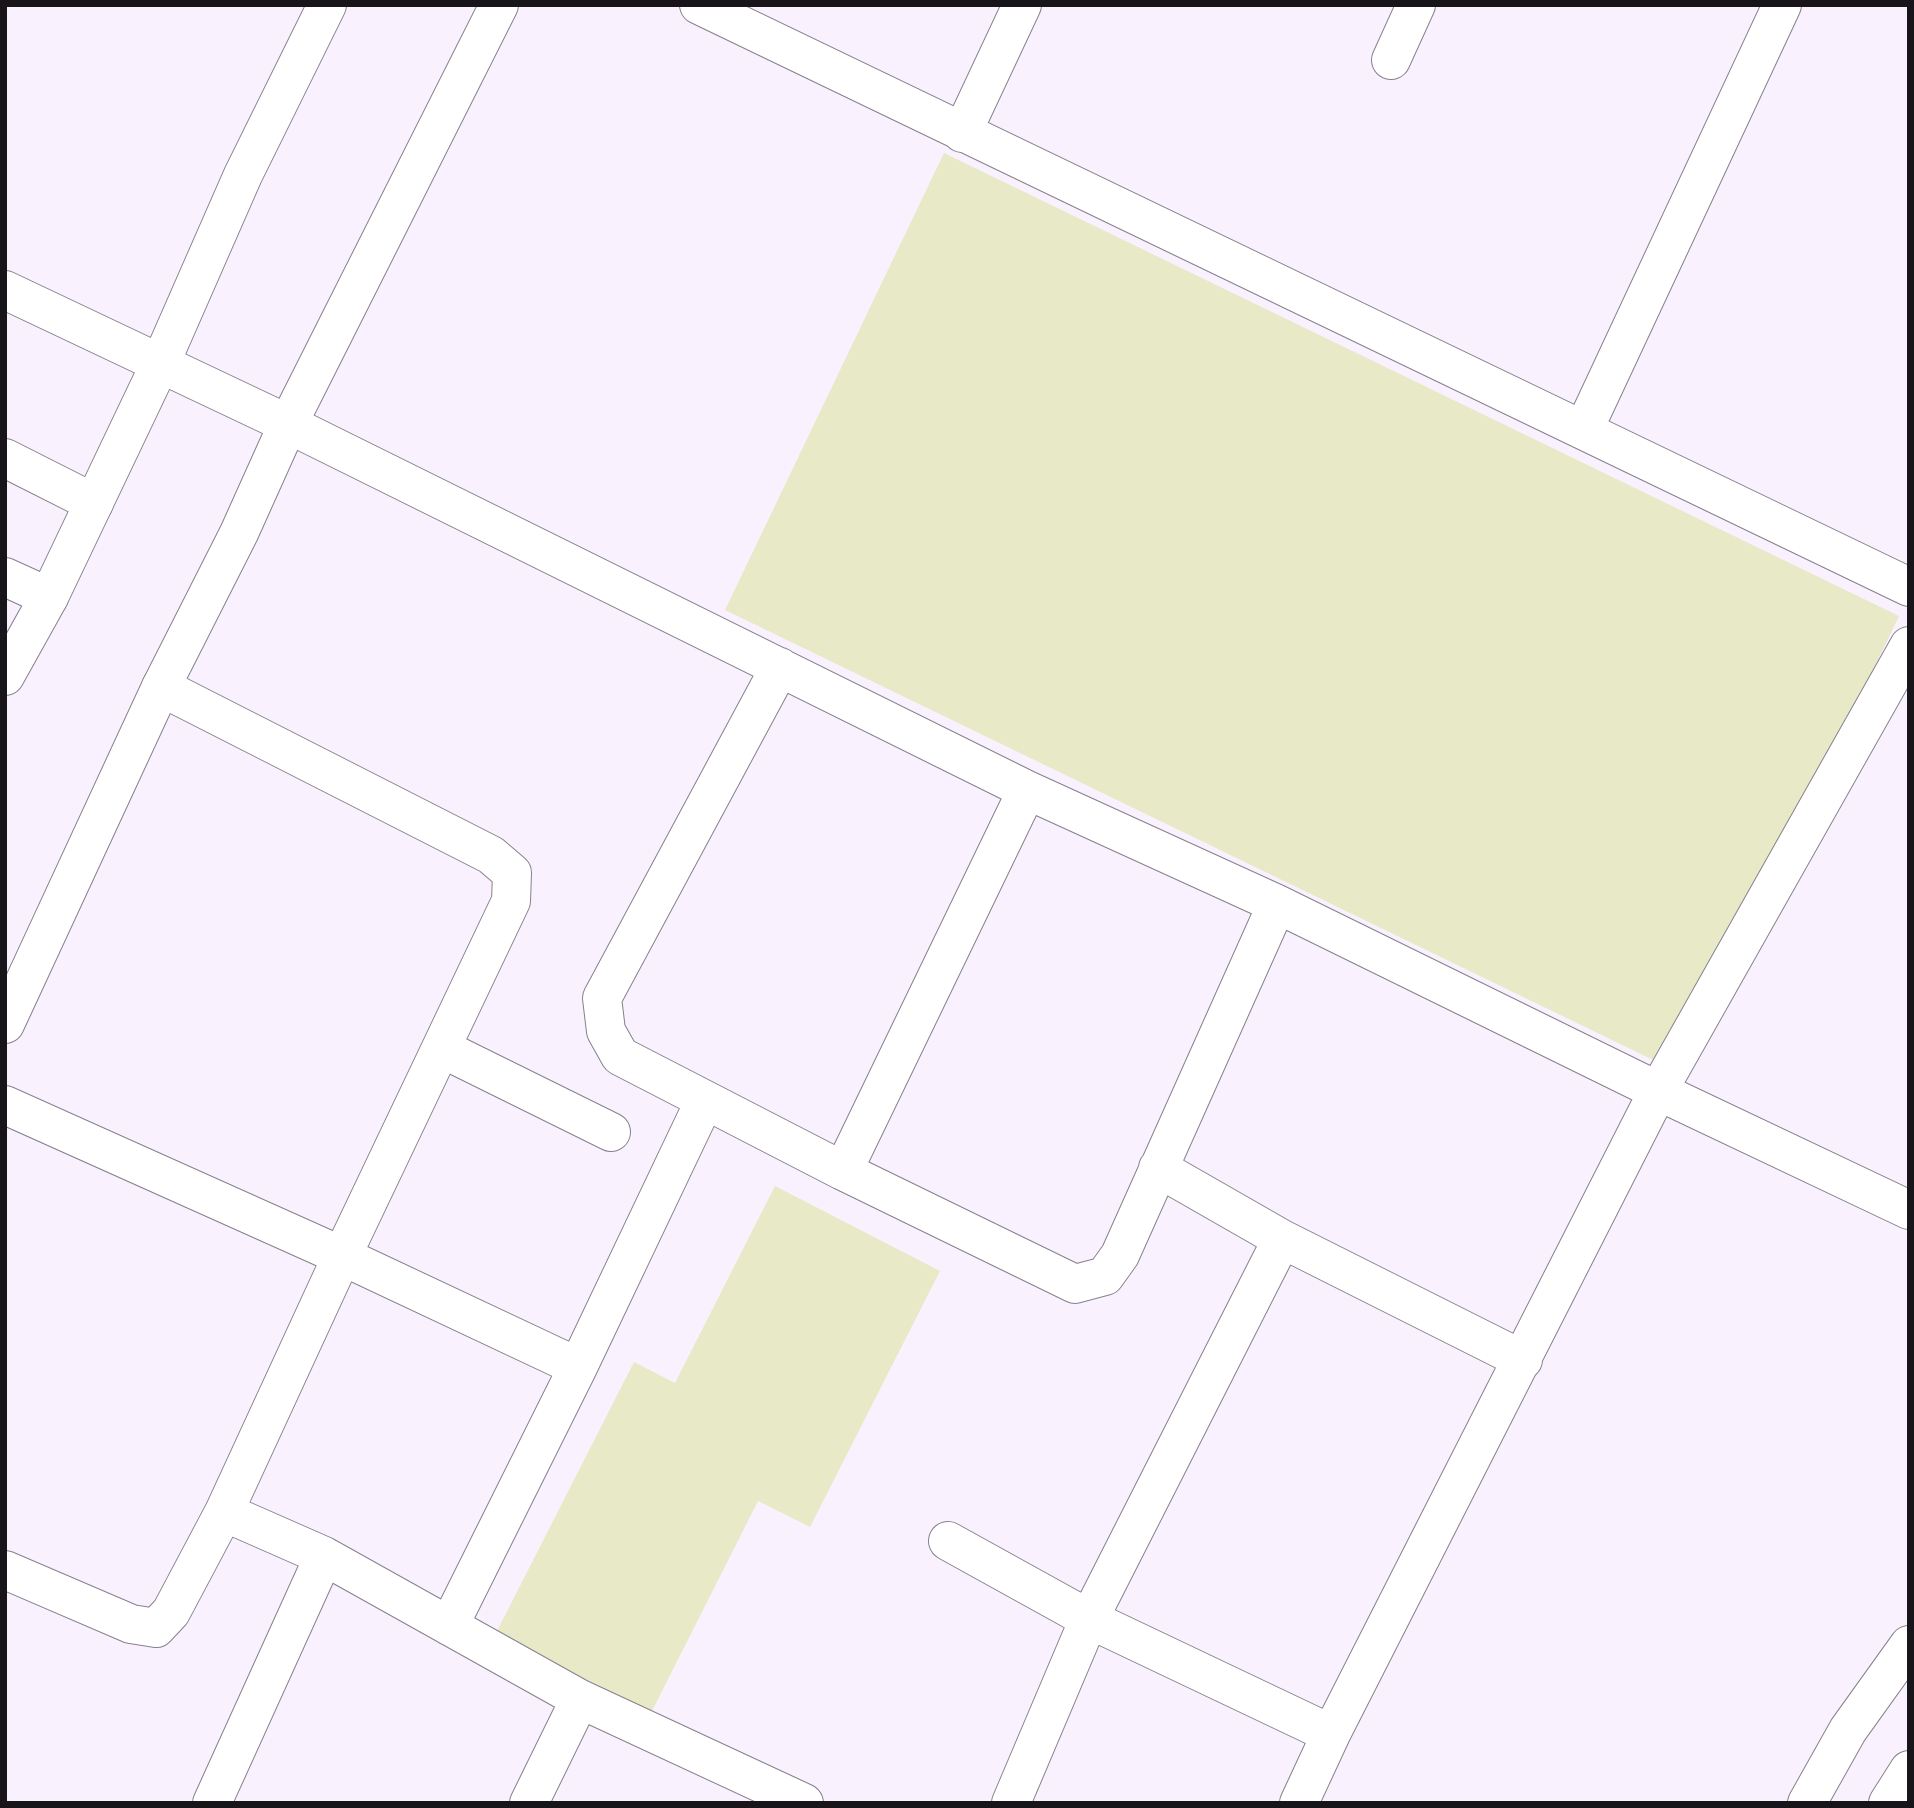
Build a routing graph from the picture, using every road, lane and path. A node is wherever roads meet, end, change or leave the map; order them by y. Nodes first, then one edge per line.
1 (327, 5) edge
2 (499, 5) edge
3 (699, 5) edge
4 (1022, 5) edge
5 (1416, 5) edge
6 (1782, 5) edge
7 (1391, 60) dead end
8 (962, 133) junction
9 (5, 290) edge
10 (161, 362) junction
11 (288, 424) junction
12 (1584, 429) junction
13 (5, 458) edge
14 (94, 503) junction
15 (5, 577) edge
16 (1909, 587) edge
17 (49, 597) junction
18 (1909, 646) edge
19 (779, 667) junction
20 (5, 676) edge
21 (161, 687) junction
22 (1027, 790) junction
23 (1277, 904) junction
24 (5, 1024) edge
25 (441, 1048) junction
26 (1658, 1091) junction
27 (705, 1100) junction
28 (5, 1105) edge
29 (611, 1132) dead end
30 (1158, 1168) junction
31 (843, 1171) junction
32 (1909, 1210) edge
33 (1282, 1239) junction
34 (342, 1256) junction
35 (1523, 1360) junction
36 (578, 1367) junction
37 (224, 1512) junction
38 (947, 1541) dead end
39 (324, 1556) junction
40 (5, 1570) edge
41 (1089, 1619) junction
42 (449, 1626) junction
43 (1909, 1645) edge
44 (580, 1699) junction
45 (1331, 1734) junction
46 (1909, 1770) edge
47 (212, 1803) edge
48 (529, 1803) edge
49 (804, 1803) edge
50 (1011, 1803) edge
51 (1299, 1803) edge
52 (1807, 1803) edge
53 (1888, 1803) edge

1 - 10 street
2 - 11 street
3 - 8 street
4 - 8 street
5 - 7 street
6 - 12 street
8 - 12 street
9 - 10 street
10 - 11 street
10 - 14 street
11 - 19 street
11 - 21 street
12 - 16 street
13 - 14 street
14 - 17 street
15 - 17 street
17 - 20 street
18 - 26 street
19 - 22 street
19 - 27 street
21 - 24 street
21 - 25 street
22 - 23 street
22 - 31 street
23 - 26 street
23 - 30 street
25 - 29 street
25 - 34 street
26 - 32 street
26 - 35 street
27 - 31 street
27 - 36 street
28 - 34 street
30 - 31 street
30 - 33 street
33 - 35 street
33 - 41 street
34 - 36 street
34 - 37 street
35 - 45 street
36 - 42 street
37 - 39 street
37 - 40 street
38 - 41 street
39 - 42 street
39 - 47 street
41 - 45 street
41 - 50 street
42 - 44 street
43 - 52 street
44 - 48 street
44 - 49 street
45 - 51 street
46 - 53 street

